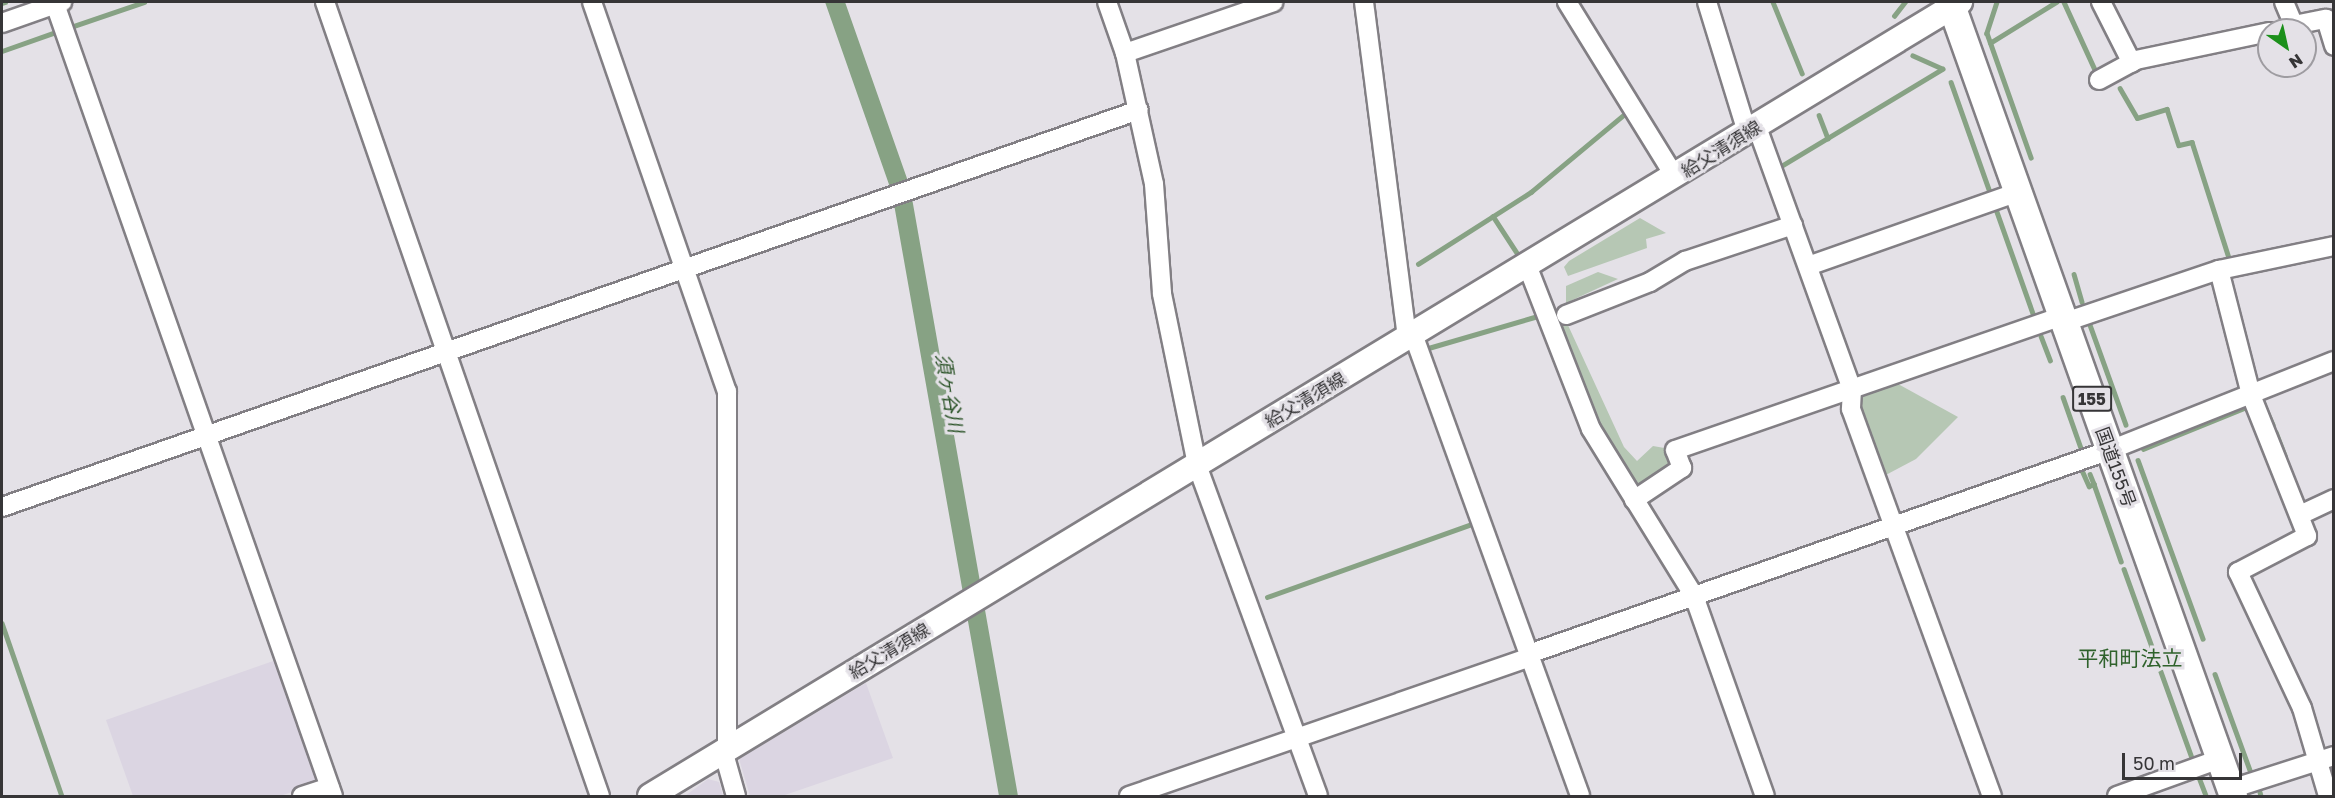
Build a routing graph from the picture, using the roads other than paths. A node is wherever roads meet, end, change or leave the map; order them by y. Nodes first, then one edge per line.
1 (58, 2) edge
2 (326, 2) edge
3 (592, 2) edge
4 (1107, 2) edge
5 (1274, 2) edge
6 (1364, 2) edge
7 (1567, 2) edge
8 (1707, 2) edge
9 (2101, 2) edge
10 (2284, 2) edge
11 (1954, 3) edge
12 (2285, 18) edge
13 (2317, 21) edge
14 (2, 23) edge
15 (2257, 35) edge
16 (2333, 37) edge
17 (1125, 53) junction
18 (2132, 63) junction
19 (2099, 80) dead end
20 (1139, 110) junction
21 (1752, 130) junction
22 (1675, 177) junction
23 (2018, 192) junction
24 (1792, 225) junction
25 (2334, 246) edge
26 (1527, 265) junction
27 (1808, 266) junction
28 (685, 268) junction
29 (2219, 270) junction
30 (1566, 315) dead end
31 (2063, 319) junction
32 (1410, 336) junction
33 (446, 352) junction
34 (2334, 362) edge
35 (1852, 389) junction
36 (2251, 394) junction
37 (206, 435) junction
38 (2110, 450) junction
39 (1197, 465) junction
40 (2334, 499) edge
41 (1634, 500) junction
42 (2, 507) edge
43 (2300, 515) junction
44 (1895, 526) junction
45 (1694, 596) junction
46 (1529, 656) junction
47 (1297, 740) junction
48 (725, 749) junction
49 (2220, 759) junction
50 (2325, 759) edge
51 (332, 792) edge
52 (2232, 793) edge
53 (302, 796) edge
54 (600, 796) edge
55 (650, 796) edge
56 (736, 796) edge
57 (1129, 796) edge
58 (1317, 796) edge
59 (1580, 796) edge
60 (1765, 796) edge
61 (1992, 796) edge
62 (2116, 796) edge
63 (2328, 796) edge

1 - 14 street
1 - 37 street
2 - 33 street
3 - 28 street
4 - 17 street
5 - 17 street
6 - 32 street
7 - 22 street
8 - 21 street
9 - 18 street
10 - 12 street
11 - 21 main road, 給父清須線
11 - 23 highway, 国道155号 / 155
13 - 16 street
15 - 18 street
17 - 20 street
18 - 19 street
20 - 28 street
20 - 39 street
21 - 22 main road, 給父清須線
21 - 24 street
22 - 26 main road, 給父清須線
23 - 27 street
23 - 31 highway, 国道155号 / 155
24 - 27 street
24 - 30 street
25 - 29 street
26 - 32 main road, 給父清須線
26 - 41 street
27 - 35 street
28 - 33 street
28 - 48 street
29 - 31 street
29 - 36 street
31 - 35 street
31 - 38 highway, 国道155号 / 155
32 - 39 main road, 給父清須線
32 - 46 street
33 - 37 street
33 - 54 street
34 - 36 street
35 - 41 street
35 - 44 street
36 - 38 street
36 - 43 street
37 - 42 street
37 - 51 street
38 - 44 street
38 - 49 highway, 国道155号 / 155
39 - 47 street
39 - 48 main road, 給父清須線
40 - 43 street
41 - 45 street
43 - 50 street
44 - 45 street
44 - 61 street
45 - 46 street
45 - 60 street
46 - 47 street
46 - 59 street
47 - 57 street
47 - 58 street
48 - 55 main road, 給父清須線
48 - 56 street
49 - 52 highway, 国道155号 / 155
49 - 62 street
50 - 52 street
50 - 63 street
51 - 53 street

